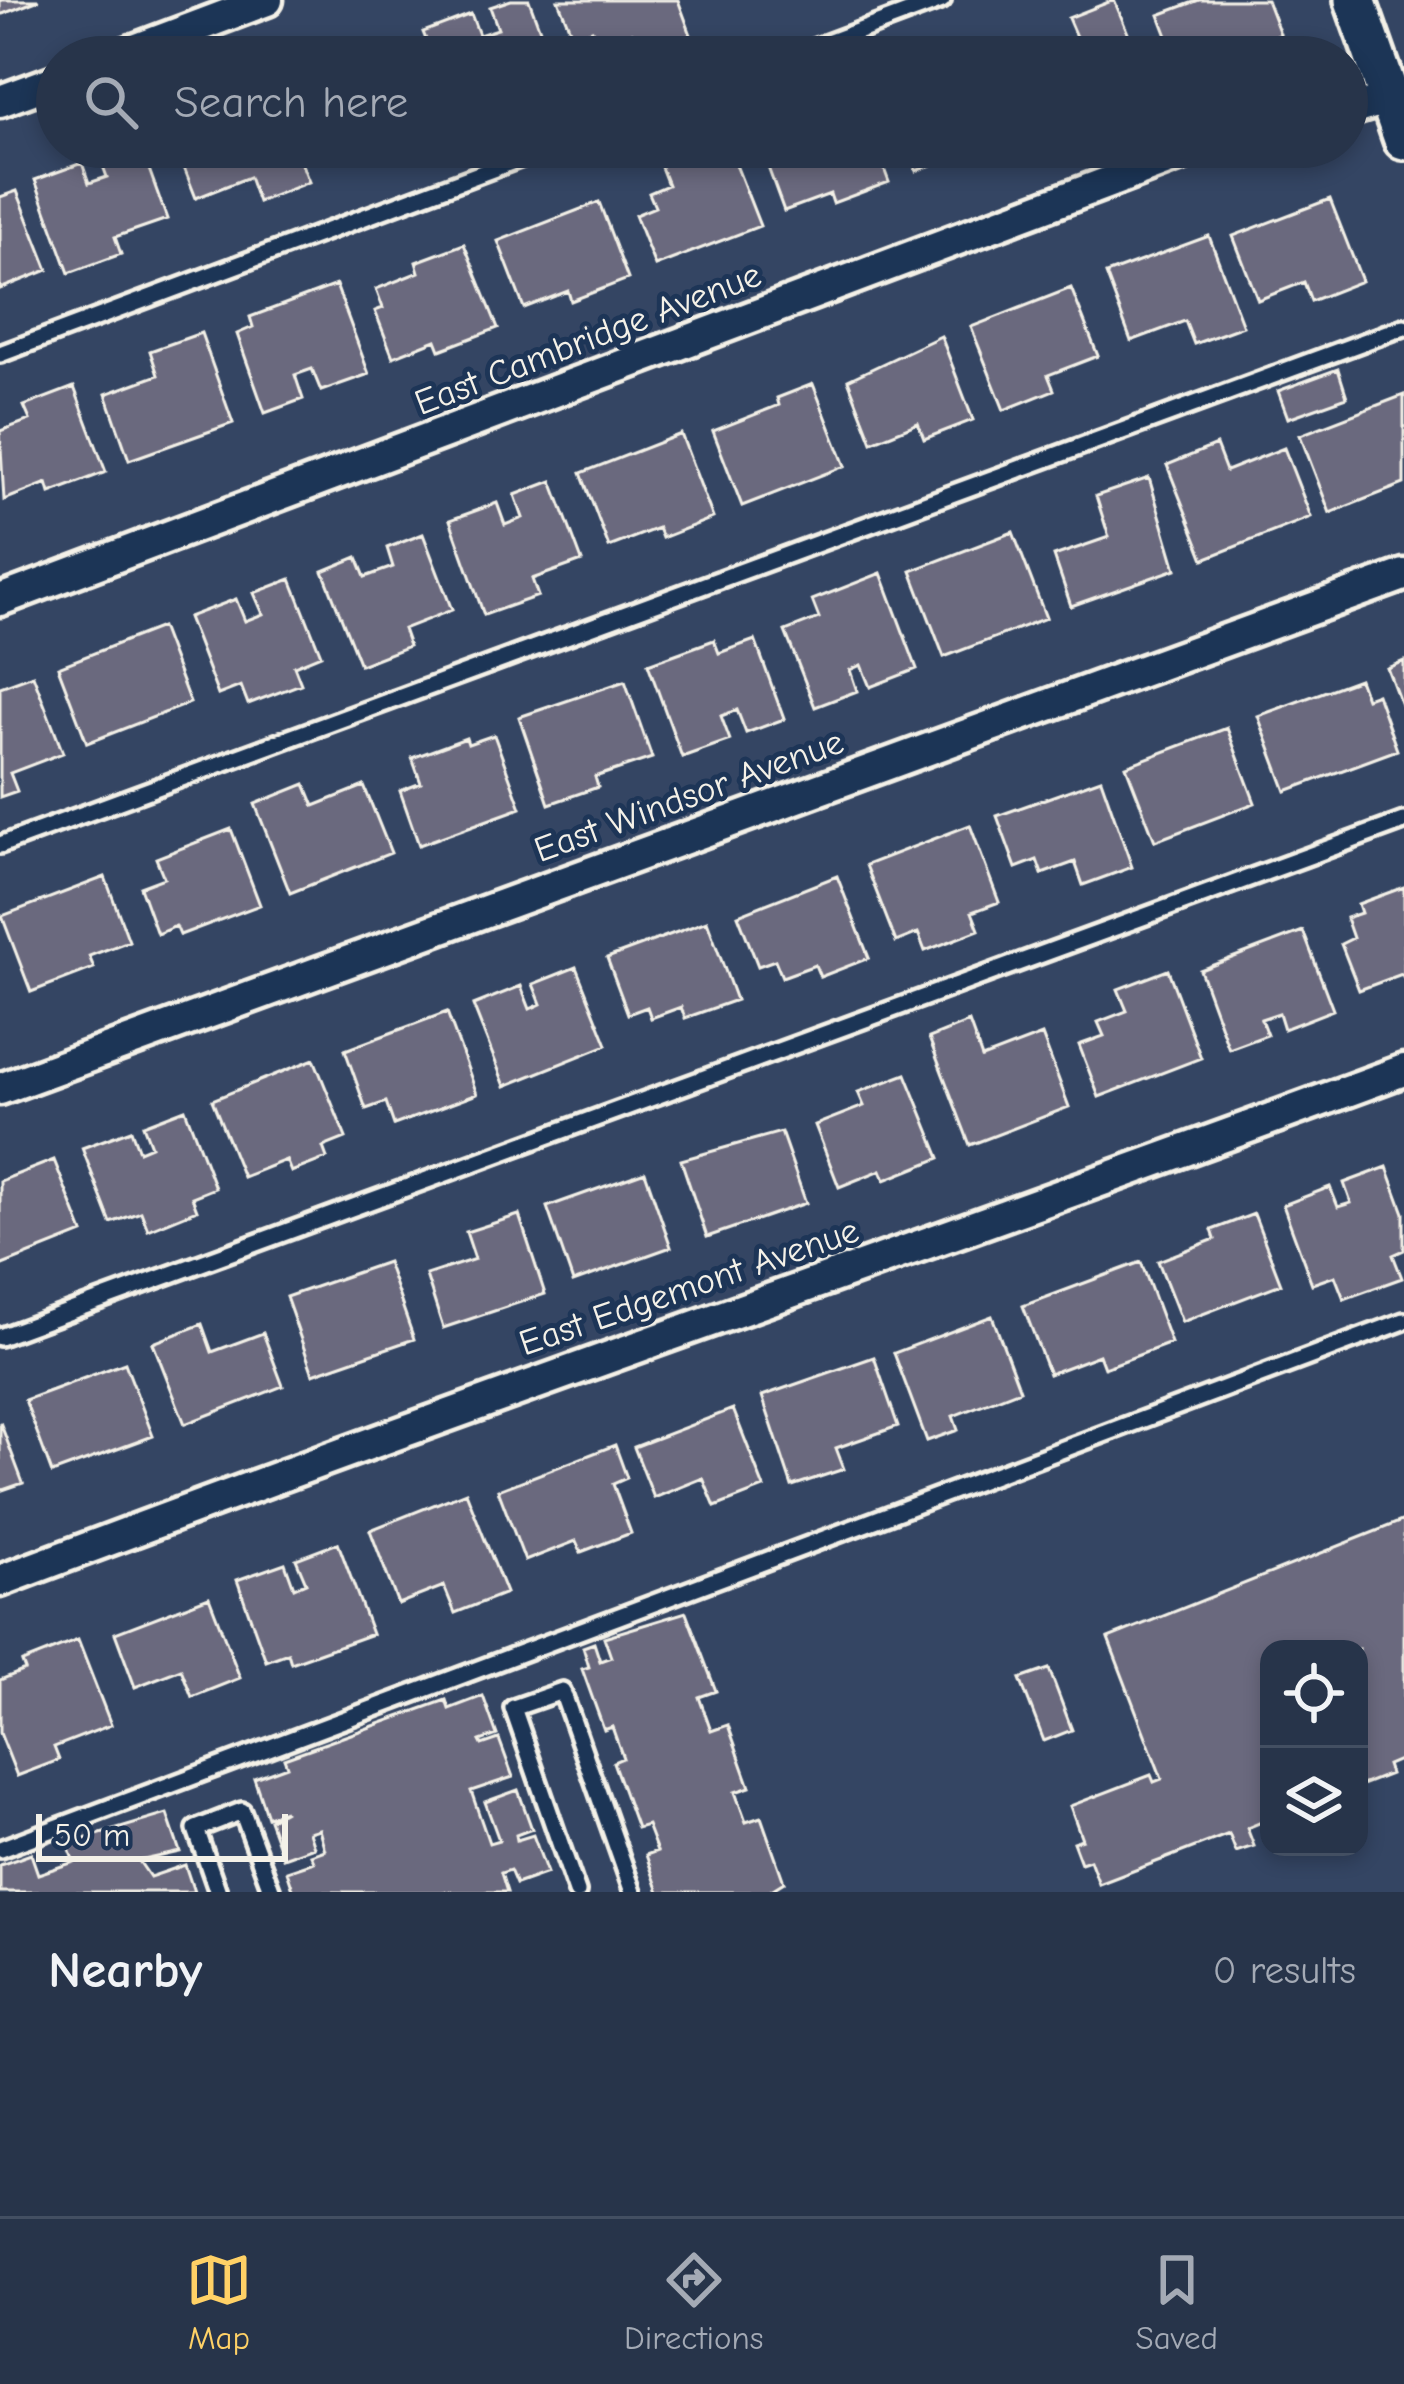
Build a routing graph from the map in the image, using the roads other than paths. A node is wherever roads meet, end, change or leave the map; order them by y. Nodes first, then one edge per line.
1 (267, 0) edge
2 (942, 0) edge
3 (1355, 0) edge
4 (172, 36) edge
5 (846, 36) edge
6 (1368, 36) edge
7 (1368, 36) edge
8 (36, 88) edge
9 (0, 101) edge
10 (1368, 117) edge
11 (1400, 125) edge
12 (494, 168) edge
13 (1146, 168) edge
14 (1404, 327) edge
15 (0, 354) edge
16 (1404, 575) edge
17 (0, 600) edge
18 (1404, 821) edge
19 (0, 844) edge
20 (1404, 1070) edge
21 (0, 1089) edge
22 (1404, 1321) edge
23 (0, 1336) edge
24 (0, 1581) edge
25 (0, 1849) edge
26 (218, 1892) edge
27 (272, 1892) edge
28 (577, 1892) edge
29 (633, 1892) edge

1 - 4 street
2 - 5 lane
3 - 6 street
7 - 11 street
8 - 9 street
10 - 11 street
12 - 15 lane
13 - 17 street, East Cambridge Avenue
14 - 19 lane
16 - 21 street, East Windsor Avenue
18 - 23 lane
20 - 24 street, East Edgemont Avenue
22 - 25 lane
26 - 27 lane
28 - 29 lane

